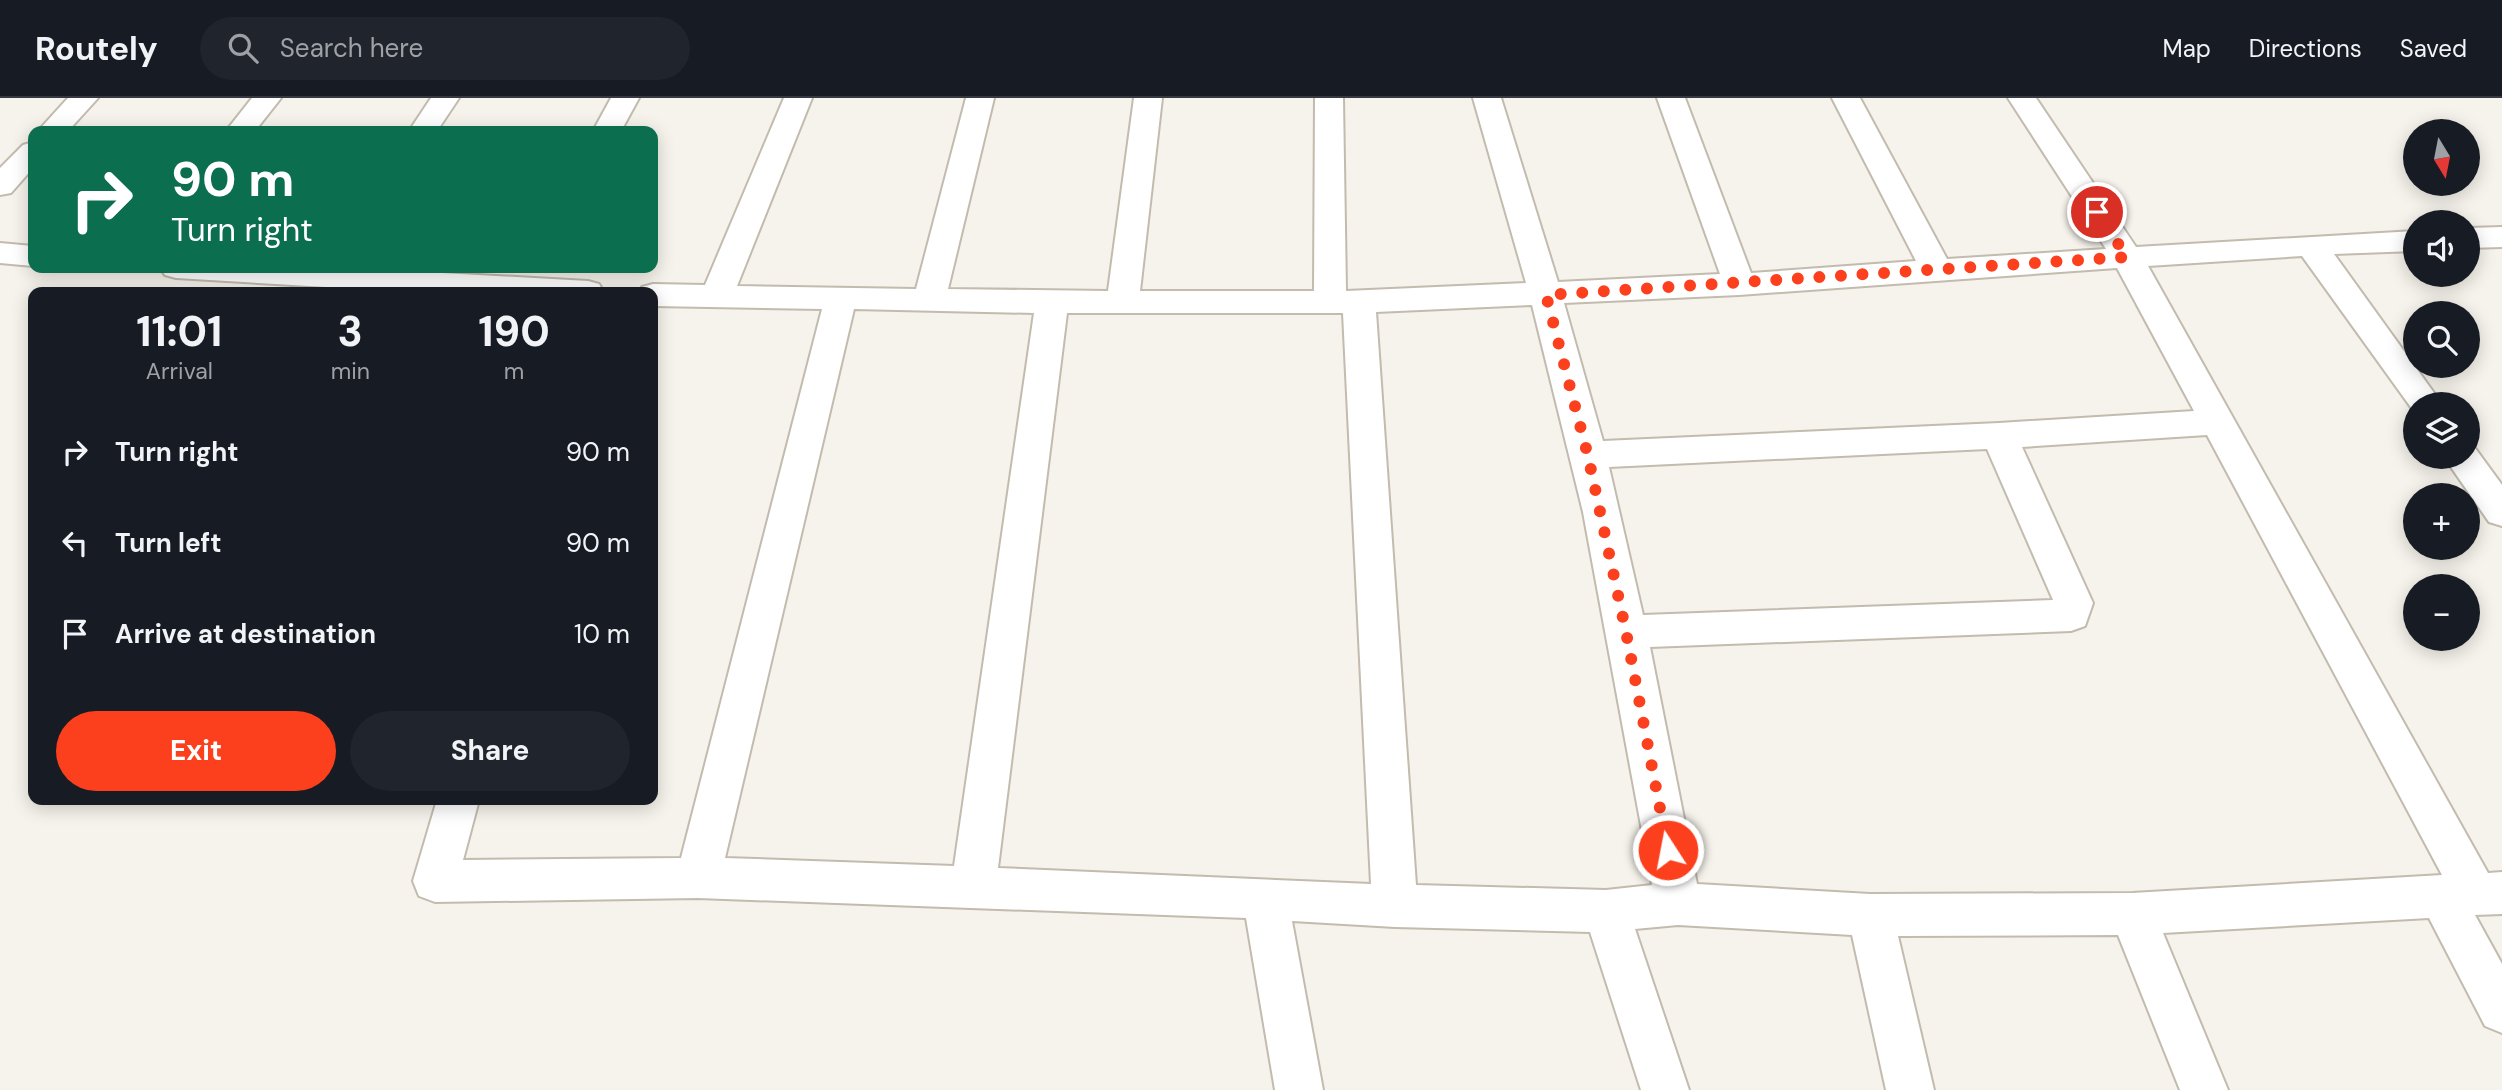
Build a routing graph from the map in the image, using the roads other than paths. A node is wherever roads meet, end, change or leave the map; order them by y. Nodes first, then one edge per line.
1 (84, 98) edge
2 (267, 98) edge
3 (445, 98) edge
4 (625, 98) edge
5 (798, 98) edge
6 (980, 98) edge
7 (1148, 98) edge
8 (1329, 98) edge
9 (1487, 98) edge
10 (1671, 98) edge
11 (1846, 98) edge
12 (2022, 98) edge
13 (57, 126) edge
14 (244, 126) edge
15 (426, 126) edge
16 (610, 126) edge
17 (28, 156) edge
18 (0, 186) edge
19 (2502, 237) edge
20 (2480, 238) edge
21 (2403, 241) edge
22 (2311, 245) junction
23 (0, 253) edge
24 (28, 256) edge
25 (2127, 257) junction
26 (1937, 271) junction
27 (334, 273) edge
28 (526, 278) edge
29 (1739, 284) junction
30 (424, 287) edge
31 (440, 287) edge
32 (566, 287) edge
33 (658, 295) edge
34 (1546, 295) junction
35 (716, 297) junction
36 (841, 297) junction
37 (930, 299) junction
38 (1052, 302) junction
39 (1123, 302) junction
40 (1344, 302) junction
41 (2416, 392) edge
42 (2216, 422) junction
43 (1999, 436) junction
44 (1588, 456) junction
45 (2471, 469) edge
46 (2502, 513) edge
47 (1626, 632) junction
48 (457, 805) edge
49 (698, 878) junction
50 (973, 888) junction
51 (2473, 894) edge
52 (1265, 898) junction
53 (1678, 904) junction
54 (1395, 906) junction
55 (1606, 911) junction
56 (2132, 914) junction
57 (1870, 915) junction
58 (2502, 1010) edge
59 (1300, 1090) edge
60 (1665, 1090) edge
61 (1910, 1090) edge
62 (2204, 1090) edge

1 - 13 street
2 - 14 street
3 - 15 street
4 - 16 street
5 - 35 street
6 - 37 street
7 - 39 street
8 - 40 street
9 - 34 street
10 - 29 street
11 - 26 street
12 - 25 street
17 - 18 street
19 - 20 street
21 - 22 street
22 - 25 street
22 - 41 street
23 - 24 street
25 - 26 street
25 - 42 street
26 - 29 street
27 - 30 street
28 - 31 street
28 - 32 street
29 - 34 street
33 - 35 street
34 - 40 street
34 - 44 street
35 - 36 street
36 - 37 street
36 - 49 street
37 - 38 street
38 - 39 street
38 - 50 street
39 - 40 street
40 - 54 street
42 - 43 street
42 - 51 street
43 - 44 street
43 - 47 street
44 - 47 street
45 - 46 street
47 - 53 street
48 - 49 street
49 - 50 street
50 - 52 street
51 - 56 street
51 - 58 street
52 - 54 street
52 - 59 street
53 - 55 street
53 - 57 street
54 - 55 street
55 - 60 street
56 - 57 street
56 - 62 street
57 - 61 street

